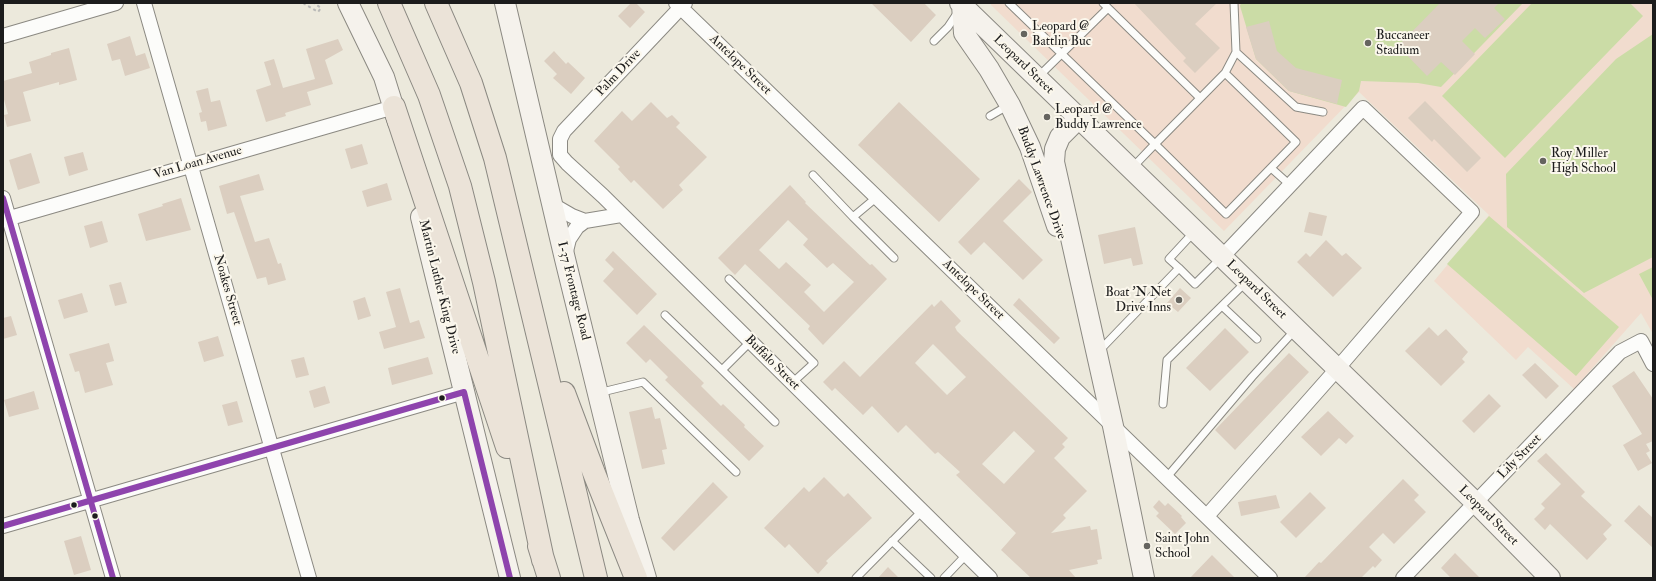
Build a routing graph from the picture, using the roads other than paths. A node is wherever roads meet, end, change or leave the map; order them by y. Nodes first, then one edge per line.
1 (116, 3) edge
2 (144, 3) edge
3 (348, 3) edge
4 (389, 3) edge
5 (436, 3) edge
6 (505, 3) edge
7 (1009, 3) edge
8 (1234, 3) edge
9 (962, 4) edge
10 (680, 5) edge
11 (1105, 5) edge
12 (3, 36) edge
13 (934, 42) dead end
14 (1236, 52) junction
15 (1062, 54) junction
16 (1225, 73) junction
17 (1037, 78) junction
18 (1200, 98) junction
19 (1010, 105) junction
20 (394, 106) junction
21 (1323, 112) dead end
22 (990, 116) dead end
23 (1078, 119) junction
24 (1060, 137) junction
25 (1155, 144) junction
26 (559, 147) joint
27 (1029, 151) junction
28 (1054, 162) junction
29 (191, 165) junction
30 (1271, 168) junction
31 (1131, 169) junction
32 (813, 175) dead end
33 (1290, 185) junction
34 (877, 197) junction
35 (3, 198) edge
36 (553, 205) junction
37 (621, 215) junction
38 (853, 217) junction
39 (6, 219) edge
40 (511, 219) junction
41 (584, 221) junction
42 (1195, 231) junction
43 (565, 257) junction
44 (1222, 257) junction
45 (894, 258) dead end
46 (1179, 268) junction
47 (729, 279) dead end
48 (1247, 281) junction
49 (1222, 306) junction
50 (665, 315) dead end
51 (1090, 325) junction
52 (1296, 329) junction
53 (1256, 340) dead end
54 (750, 342) junction
55 (1097, 354) junction
56 (1653, 364) edge
57 (1337, 369) junction
58 (722, 370) junction
59 (792, 383) junction
60 (464, 392) junction
61 (598, 393) junction
62 (1163, 404) dead end
63 (775, 422) dead end
64 (1114, 426) junction
65 (272, 447) junction
66 (736, 472) dead end
67 (1167, 477) junction
68 (91, 500) junction
69 (1476, 503) junction
70 (922, 511) junction
71 (1207, 516) junction
72 (3, 526) edge
73 (892, 541) junction
74 (966, 555) junction
75 (546, 569) edge
76 (113, 578) edge
77 (309, 578) edge
78 (510, 578) edge
79 (596, 578) edge
80 (636, 578) edge
81 (646, 578) edge
82 (856, 578) edge
83 (931, 578) edge
84 (944, 578) edge
85 (990, 578) edge
86 (1144, 578) edge
87 (1270, 578) edge
88 (1402, 578) edge
89 (1550, 578) edge

1 - 12 street
2 - 29 street, Noakes Street
3 - 20 main road, Martin Luther King Drive
4 - 75 highway
5 - 40 highway
6 - 36 main road, I-37 Frontage Road
7 - 15 lane
8 - 14 lane
9 - 13 lane
9 - 17 main road, Leopard Street
9 - 19 main road, Buddy Lawrence Drive
10 - 26 street, Palm Drive
10 - 34 street, Antelope Street
11 - 15 lane
11 - 18 lane
14 - 16 lane
14 - 21 lane
15 - 17 lane
15 - 25 lane
16 - 18 lane
16 - 30 lane
17 - 23 main road, Leopard Street
18 - 25 lane
19 - 22 lane
19 - 27 main road, Buddy Lawrence Drive
20 - 29 street, Van Loan Avenue
20 - 60 main road, Martin Luther King Drive
20 - 75 highway
23 - 24 main road, Buddy Lawrence Drive
23 - 31 main road, Leopard Street
24 - 27 main road
24 - 28 main road, Buddy Lawrence Drive
25 - 30 lane
25 - 31 lane
26 - 37 street, Buffalo Street
27 - 28 main road
27 - 51 main road, Buddy Lawrence Drive
28 - 51 main road, Buddy Lawrence Drive
29 - 39 street, Van Loan Avenue
29 - 65 street, Noakes Street
30 - 33 lane
31 - 42 main road, Leopard Street
32 - 38 lane
33 - 44 street
33 - 57 street
34 - 38 lane
34 - 64 street, Antelope Street
35 - 39 street
36 - 41 street
36 - 43 main road, I-37 Frontage Road
37 - 41 street
37 - 54 street, Buffalo Street
38 - 45 lane
39 - 68 street
40 - 79 highway
40 - 80 highway
41 - 43 street
42 - 44 main road, Leopard Street
42 - 46 lane
43 - 61 main road, I-37 Frontage Road
44 - 46 lane
44 - 48 main road, Leopard Street
46 - 55 lane
47 - 59 lane
48 - 49 lane
48 - 52 main road, Leopard Street
49 - 53 lane
49 - 62 lane
50 - 58 lane
51 - 55 main road, Buddy Lawrence Drive
52 - 57 main road, Leopard Street
52 - 67 lane
54 - 58 lane
54 - 59 street, Buffalo Street
55 - 64 main road, Buddy Lawrence Drive
56 - 69 street, Lily Street
57 - 69 main road, Leopard Street
57 - 71 street
58 - 63 lane
59 - 70 street, Buffalo Street
60 - 65 street
60 - 78 main road, Martin Luther King Drive
61 - 66 lane
61 - 81 main road, I-37 Frontage Road
64 - 67 street, Antelope Street
64 - 86 main road, Buddy Lawrence Drive
65 - 68 street
65 - 77 street, Noakes Street
67 - 71 street, Antelope Street
68 - 72 street
68 - 76 street
69 - 88 street, Lily Street
69 - 89 main road, Leopard Street
70 - 73 lane
70 - 74 street, Buffalo Street
71 - 87 street, Antelope Street
73 - 82 lane
73 - 83 lane
74 - 84 lane
74 - 85 street, Buffalo Street

